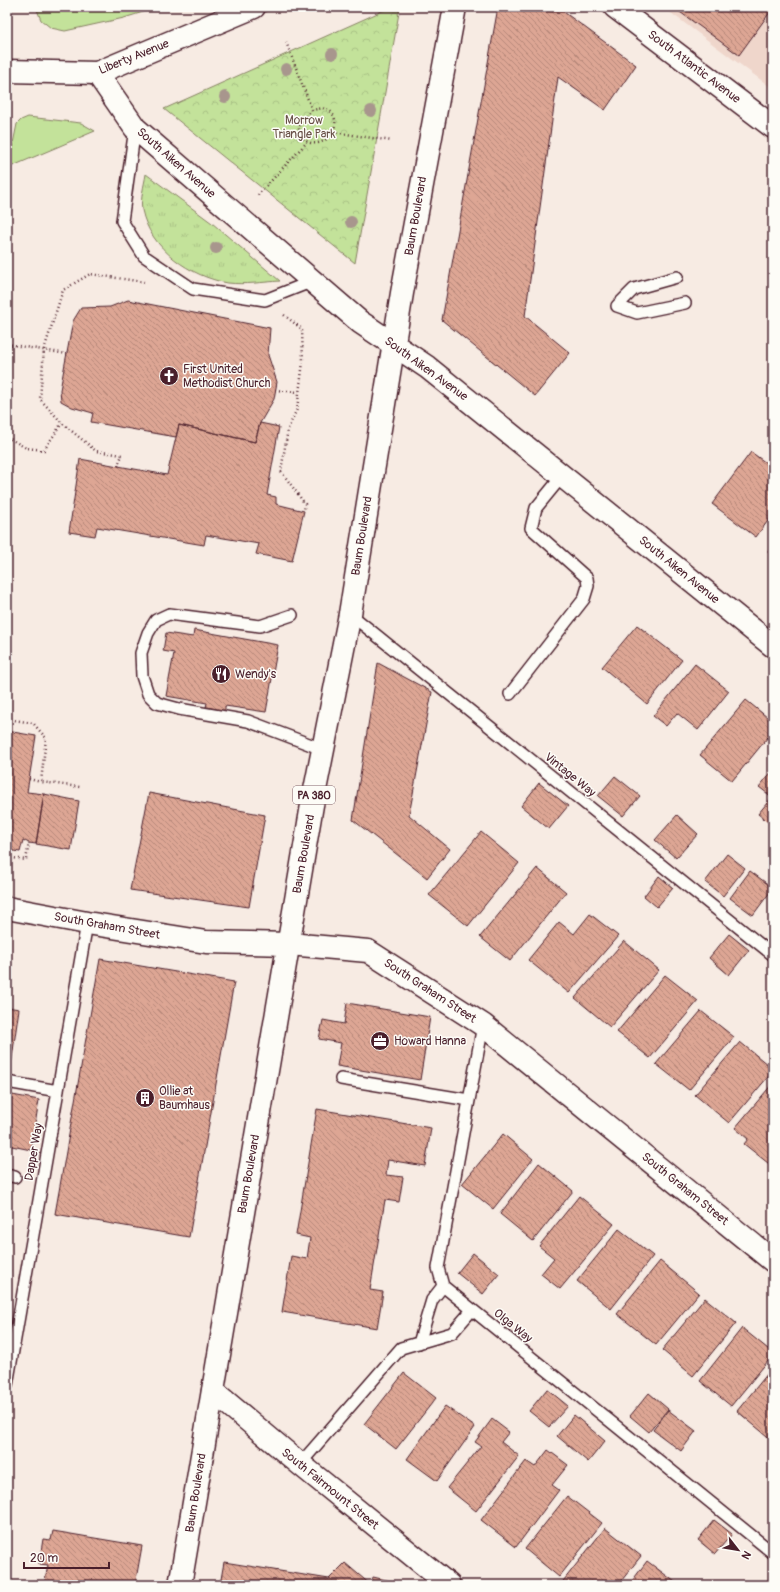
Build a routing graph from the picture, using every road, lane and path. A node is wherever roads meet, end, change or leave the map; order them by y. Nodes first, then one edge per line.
1 (254, 7) edge
2 (455, 7) edge
3 (615, 7) edge
4 (286, 42) dead end
5 (7, 71) edge
6 (97, 73) junction
7 (312, 110) junction
8 (773, 127) edge
9 (135, 128) junction
10 (333, 132) junction
11 (392, 140) dead end
12 (307, 142) junction
13 (258, 195) dead end
14 (677, 277) dead end
15 (313, 281) junction
16 (146, 282) dead end
17 (265, 300) junction
18 (685, 303) dead end
19 (7, 344) edge
20 (394, 345) junction
21 (7, 348) edge
22 (44, 350) junction
23 (67, 354) dead end
24 (275, 390) dead end
25 (299, 392) junction
26 (62, 423) junction
27 (7, 437) edge
28 (118, 466) dead end
29 (563, 475) junction
30 (304, 510) dead end
31 (350, 614) junction
32 (292, 615) dead end
33 (773, 646) edge
34 (510, 694) dead end
35 (7, 719) edge
36 (322, 749) junction
37 (29, 779) dead end
38 (41, 782) junction
39 (80, 787) dead end
40 (28, 843) dead end
41 (7, 857) edge
42 (7, 908) edge
43 (87, 923) junction
44 (289, 944) junction
45 (773, 955) edge
46 (483, 1025) junction
47 (341, 1079) dead end
48 (7, 1082) edge
49 (58, 1091) junction
50 (469, 1100) junction
51 (773, 1261) edge
52 (442, 1286) junction
53 (472, 1310) junction
54 (419, 1343) junction
55 (7, 1385) edge
56 (213, 1391) junction
57 (300, 1464) junction
58 (773, 1553) edge
59 (180, 1585) edge
60 (449, 1585) edge

1 - 6 street, Liberty Avenue
2 - 20 street, Baum Boulevard / PA 380
3 - 8 street, South Atlantic Avenue
4 - 7 path
5 - 6 street, Liberty Avenue
6 - 9 street, South Aiken Avenue
7 - 10 path
7 - 12 path
9 - 15 street, South Aiken Avenue
9 - 17 lane
10 - 11 path
10 - 12 path
12 - 13 path
14 - 18 lane
15 - 17 lane
15 - 20 street, South Aiken Avenue
16 - 22 path
17 - 25 path
19 - 21 path
19 - 22 path
20 - 29 street, South Aiken Avenue
20 - 31 street, Baum Boulevard / PA 380
22 - 23 path
22 - 26 path
24 - 25 path
25 - 30 path
26 - 27 path
26 - 28 path
29 - 33 street, South Aiken Avenue
29 - 34 lane
31 - 36 street, Baum Boulevard / PA 380
31 - 45 lane, Vintage Way
32 - 36 lane
35 - 38 path
36 - 44 street, Baum Boulevard / PA 380
37 - 38 path
38 - 39 path
40 - 41 path
42 - 43 street, South Graham Street
43 - 44 street, South Graham Street
43 - 49 lane, Dapper Way
44 - 46 street, South Graham Street
44 - 56 street, Baum Boulevard / PA 380
46 - 50 lane
46 - 51 street, South Graham Street
47 - 50 lane
48 - 49 lane
49 - 55 lane, Dapper Way
50 - 52 lane
52 - 53 lane, Olga Way
52 - 54 lane
53 - 54 lane
53 - 58 lane, Olga Way
54 - 57 lane
56 - 57 street, South Fairmount Street
56 - 59 street, Baum Boulevard / PA 380
57 - 60 street, South Fairmount Street

